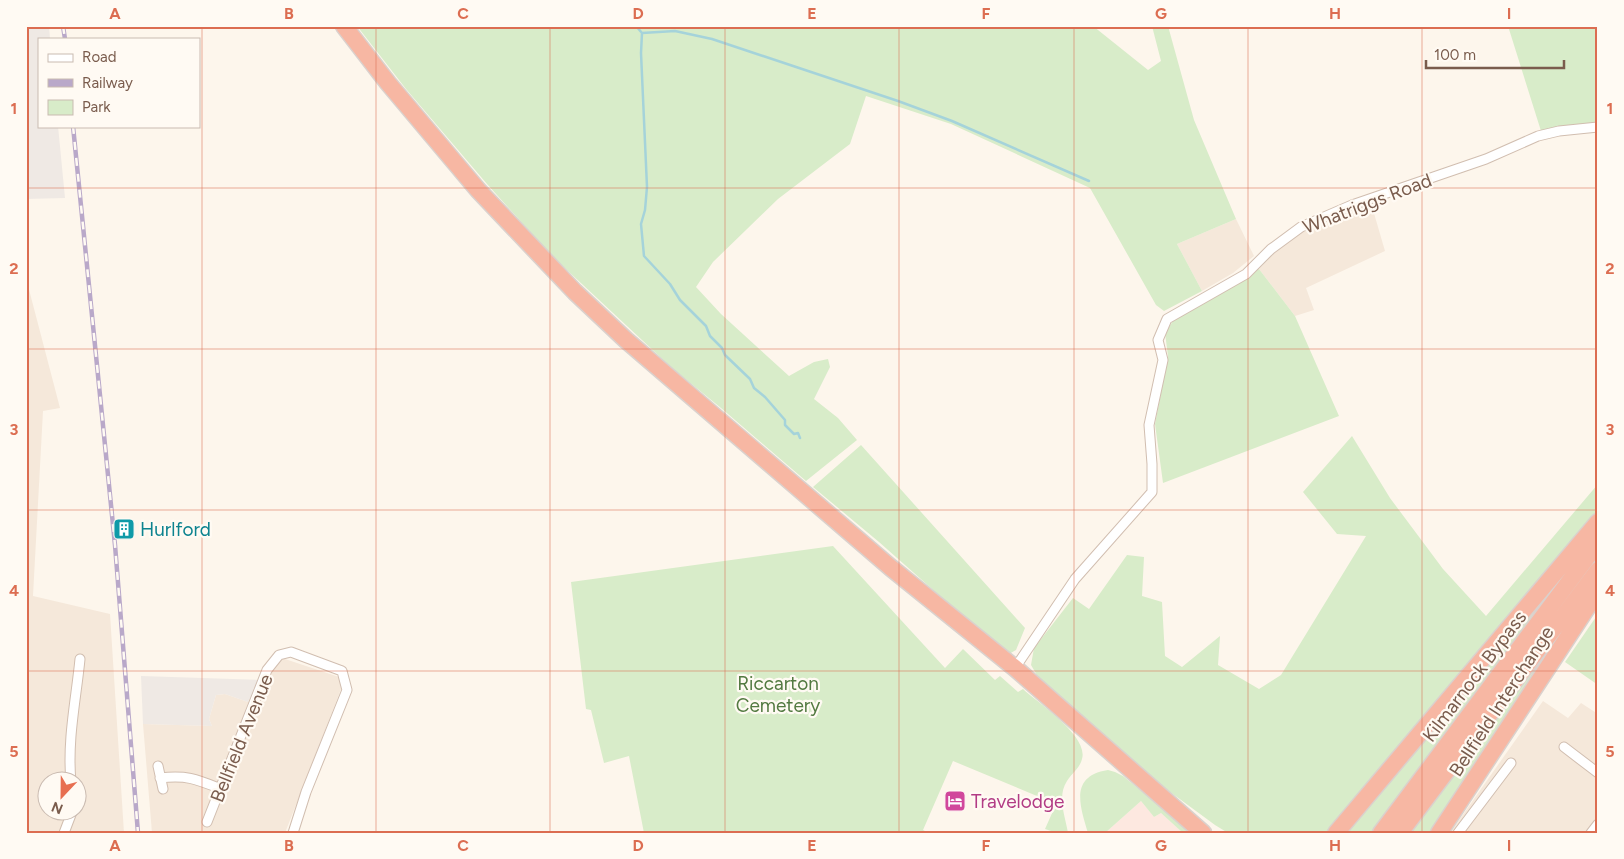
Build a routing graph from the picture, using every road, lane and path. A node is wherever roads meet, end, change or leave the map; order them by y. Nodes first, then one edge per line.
1 (344, 26) edge
2 (1598, 127) edge
3 (1598, 522) edge
4 (1598, 543) edge
5 (1598, 570) edge
6 (1598, 591) edge
7 (80, 659) dead end
8 (1014, 668) junction
9 (1564, 747) dead end
10 (1511, 763) dead end
11 (158, 766) dead end
12 (70, 772) edge
13 (1598, 773) edge
14 (160, 778) junction
15 (221, 788) junction
16 (163, 789) dead end
17 (208, 822) dead end
18 (1598, 824) edge
19 (1204, 832) edge
20 (293, 833) edge
21 (1336, 833) edge
22 (1381, 833) edge
23 (1400, 833) edge
24 (1439, 833) edge
25 (1458, 833) edge
26 (1591, 833) edge

1 - 8 highway
2 - 8 street, Whatriggs Road
3 - 21 highway
4 - 22 highway, Kilmarnock Bypass
5 - 23 highway, Kilmarnock Bypass
6 - 24 highway, Bellfield Interchange
7 - 12 street
8 - 19 highway
9 - 13 street
10 - 25 street
11 - 14 street
14 - 15 street
14 - 16 street
15 - 17 street, Bellfield Avenue
15 - 20 street, Bellfield Avenue
18 - 26 street

